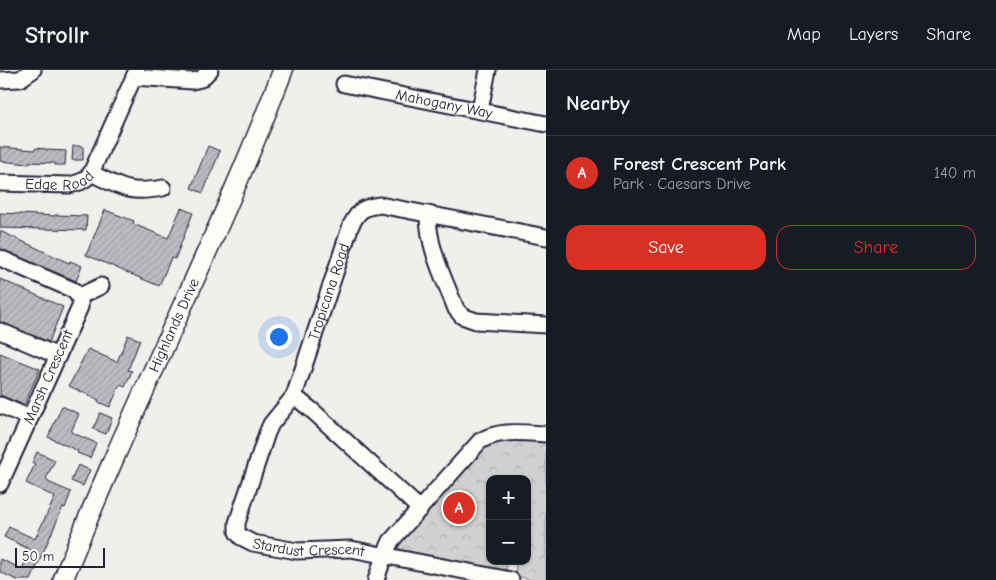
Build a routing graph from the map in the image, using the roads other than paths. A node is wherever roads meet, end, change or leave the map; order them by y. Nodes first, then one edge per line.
1 (33, 70) edge
2 (210, 70) edge
3 (283, 70) edge
4 (488, 70) edge
5 (136, 73) edge
6 (0, 80) edge
7 (344, 84) dead end
8 (480, 110) junction
9 (546, 124) edge
10 (91, 173) junction
11 (0, 183) edge
12 (163, 188) dead end
13 (428, 214) junction
14 (546, 237) edge
15 (0, 258) edge
16 (101, 286) dead end
17 (80, 296) junction
18 (546, 325) edge
19 (0, 331) edge
20 (58, 356) junction
21 (294, 396) junction
22 (0, 405) edge
23 (30, 418) junction
24 (546, 434) edge
25 (1, 481) edge
26 (420, 509) junction
27 (384, 556) junction
28 (63, 580) edge
29 (376, 580) edge
30 (511, 580) edge

1 - 6 street
2 - 5 street
3 - 28 main road, Highlands Drive
4 - 8 street
5 - 10 street, Edge Road
7 - 8 street, Mahogany Way
8 - 9 street, Mahogany Way
10 - 11 street, Edge Road
10 - 12 street
13 - 14 street, Tropicana Road
13 - 18 street
13 - 21 street, Tropicana Road
15 - 17 street
16 - 17 street
17 - 20 street, Marsh Crescent
19 - 20 street
20 - 23 street, Marsh Crescent
21 - 26 street
21 - 27 street, Stardust Crescent
22 - 23 street
23 - 25 street, Marsh Crescent
24 - 26 street
26 - 27 street
27 - 29 street
27 - 30 street

